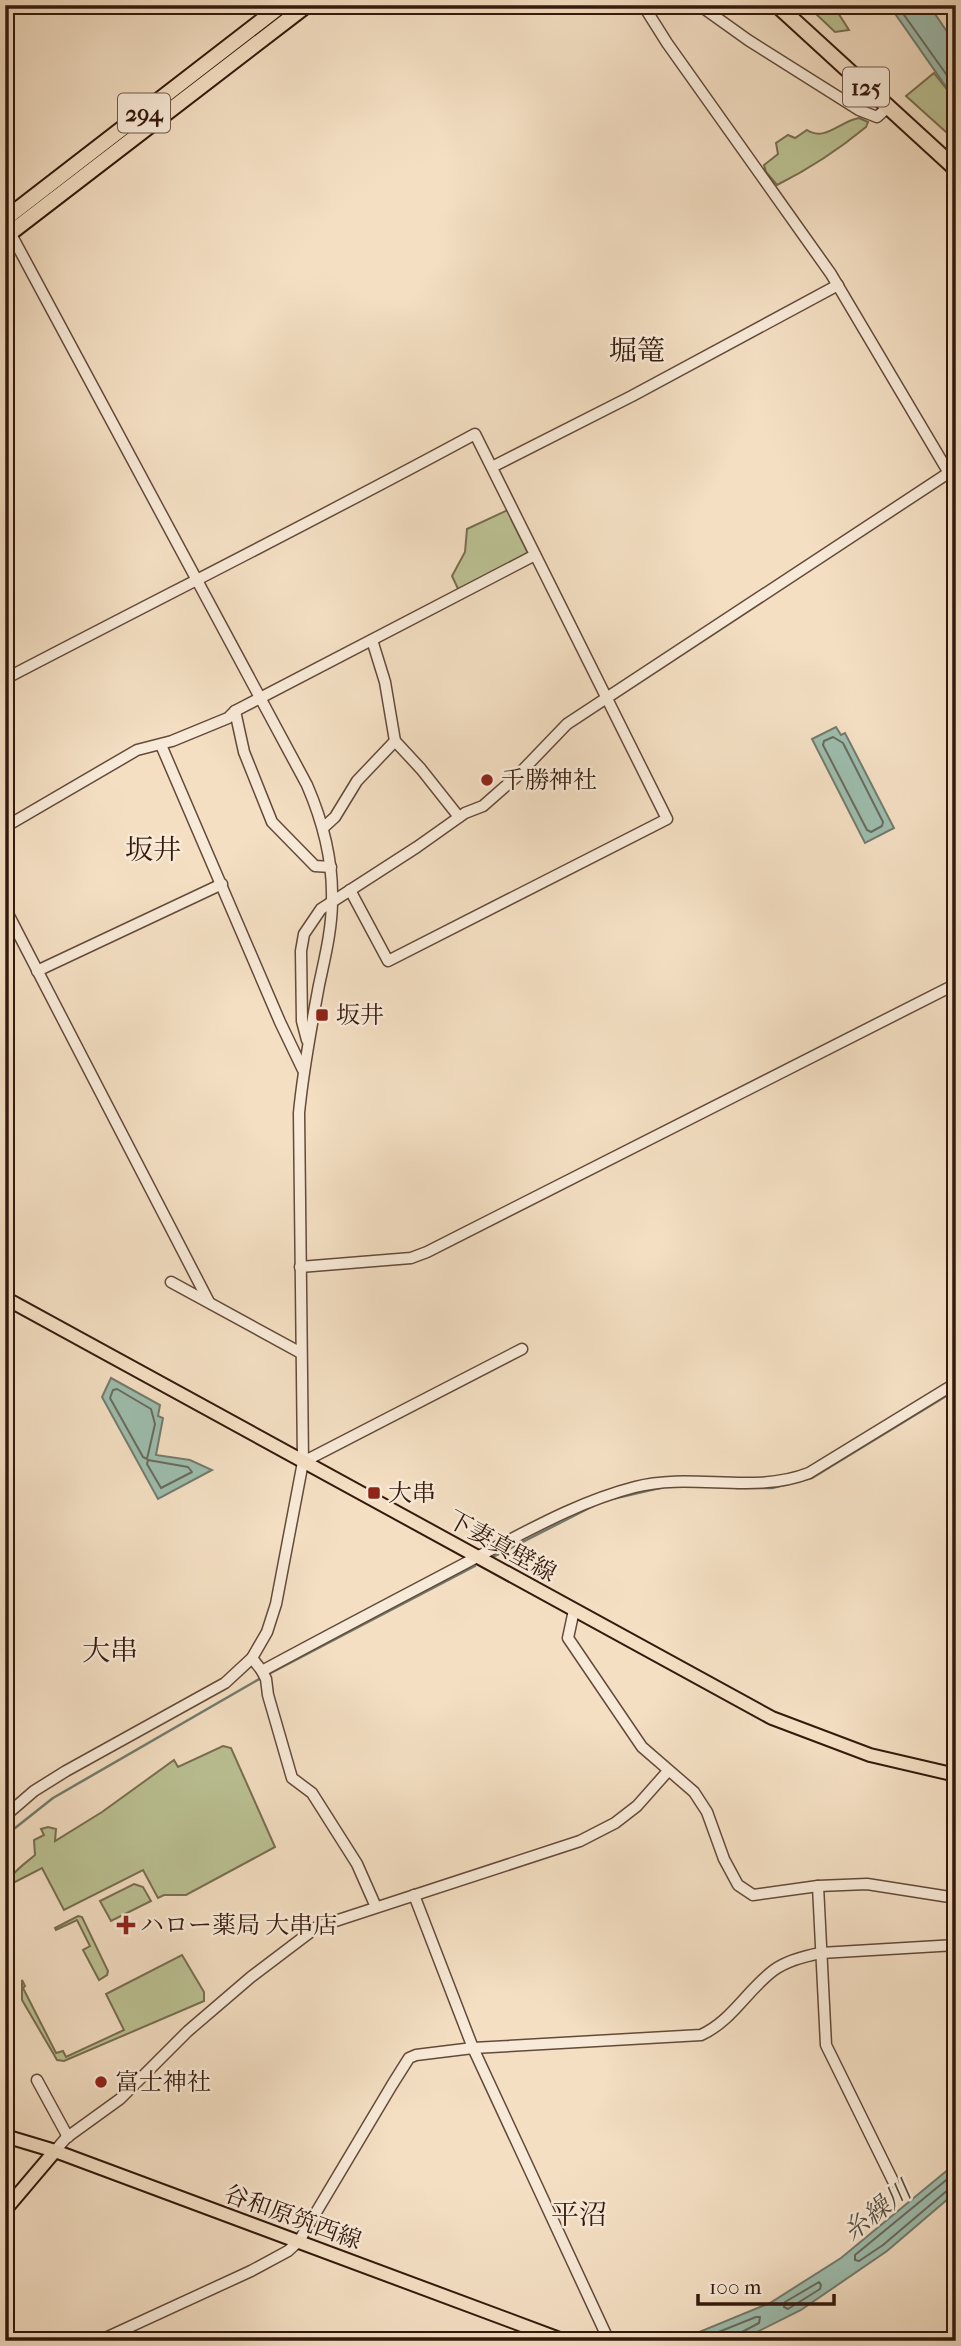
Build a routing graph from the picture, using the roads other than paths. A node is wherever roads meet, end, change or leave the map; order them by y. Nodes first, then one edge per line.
1 (282, 5) edge
2 (652, 5) edge
3 (699, 5) edge
4 (777, 5) edge
5 (305, 7) edge
6 (888, 107) junction
7 (956, 169) edge
8 (7, 228) edge
9 (838, 285) junction
10 (492, 467) junction
11 (952, 471) edge
12 (956, 485) edge
13 (536, 555) junction
14 (197, 578) junction
15 (372, 640) junction
16 (5, 679) edge
17 (259, 696) junction
18 (606, 699) junction
19 (235, 711) junction
20 (395, 741) junction
21 (161, 745) junction
22 (459, 817) junction
23 (5, 827) edge
24 (323, 828) junction
25 (331, 867) junction
26 (222, 884) junction
27 (350, 890) junction
28 (332, 902) junction
29 (5, 908) edge
30 (37, 971) junction
31 (956, 984) edge
32 (308, 1045) junction
33 (303, 1071) junction
34 (300, 1267) junction
35 (171, 1282) dead end
36 (6, 1301) edge
37 (209, 1303) junction
38 (522, 1349) dead end
39 (301, 1353) junction
40 (956, 1382) edge
41 (303, 1462) junction
42 (477, 1557) junction
43 (574, 1610) junction
44 (252, 1658) junction
45 (264, 1674) junction
46 (668, 1771) junction
47 (956, 1776) edge
48 (5, 1816) edge
49 (818, 1886) junction
50 (414, 1895) junction
51 (956, 1898) edge
52 (376, 1907) junction
53 (956, 1945) edge
54 (821, 1953) junction
55 (473, 2049) junction
56 (37, 2080) dead end
57 (5, 2136) edge
58 (68, 2137) junction
59 (55, 2151) junction
60 (893, 2181) dead end
61 (5, 2189) edge
62 (15, 2199) junction
63 (5, 2210) edge
64 (299, 2241) junction
65 (99, 2341) edge
66 (565, 2341) edge
67 (608, 2341) edge

1 - 8 highway, 294
2 - 9 street
3 - 6 street
4 - 6 highway, 125
5 - 8 highway, 294
6 - 7 highway, 125
8 - 14 street
9 - 10 street
9 - 11 street
10 - 13 street
10 - 14 street
11 - 12 street
11 - 18 street
13 - 15 street
13 - 18 street
14 - 16 street
14 - 17 street
15 - 17 street
15 - 20 street
17 - 19 street
17 - 24 street
18 - 22 street
18 - 27 street
19 - 21 street
19 - 25 street
20 - 22 street
20 - 24 street
21 - 23 street
21 - 26 street
22 - 27 street
24 - 25 street
25 - 28 street
26 - 30 street
26 - 33 street
27 - 28 street
28 - 32 street
28 - 32 street
29 - 30 street
30 - 37 street
31 - 34 street
32 - 33 street
33 - 34 street
34 - 39 street
35 - 37 street
36 - 41 main road, 下妻真壁線
37 - 39 street
38 - 41 street
39 - 41 street
40 - 42 street
41 - 42 main road, 下妻真壁線
41 - 44 street
42 - 43 main road, 下妻真壁線
42 - 45 street
43 - 46 street
43 - 47 main road, 下妻真壁線
44 - 45 street
44 - 48 street
45 - 52 street
46 - 49 street
46 - 50 street
49 - 51 street
49 - 54 street
50 - 52 street
50 - 55 street
52 - 58 street
53 - 54 street
54 - 55 street
54 - 60 street
55 - 64 street
55 - 67 street
56 - 58 street
57 - 59 main road, 谷和原筑西線
58 - 59 street
59 - 62 main road
59 - 64 main road, 谷和原筑西線
61 - 62 street
62 - 63 main road
64 - 65 street
64 - 66 main road, 谷和原筑西線

